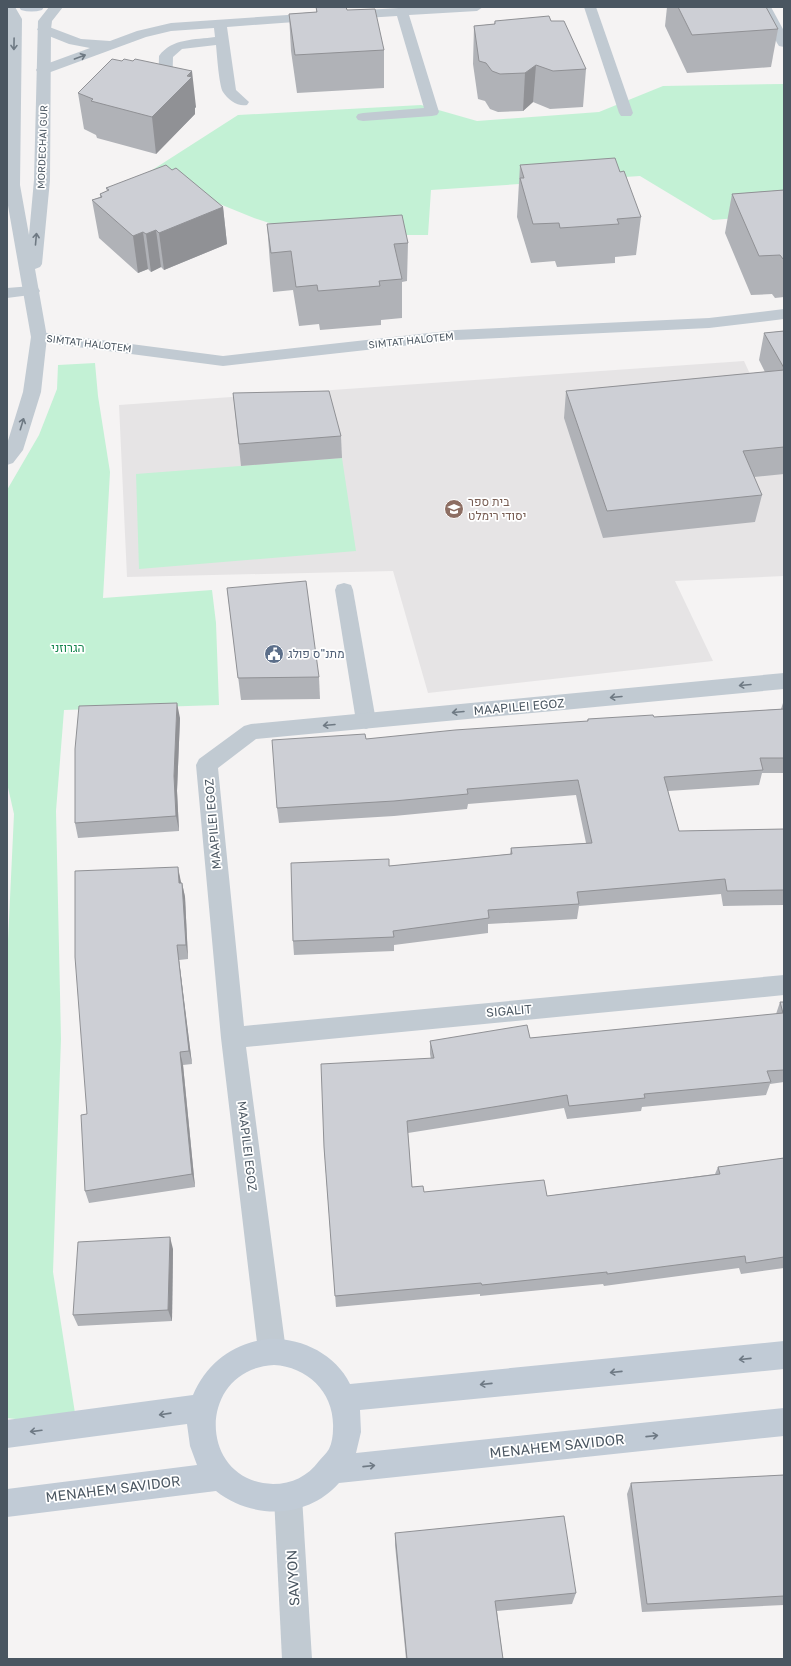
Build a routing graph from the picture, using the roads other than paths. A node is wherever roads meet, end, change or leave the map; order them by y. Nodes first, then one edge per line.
1 (8, 7) edge
2 (26, 7) edge
3 (37, 7) edge
4 (56, 7) edge
5 (477, 7) edge
6 (590, 7) edge
7 (765, 7) edge
8 (402, 12) junction
9 (220, 24) junction
10 (44, 28) junction
11 (222, 40) junction
12 (115, 43) junction
13 (784, 43) edge
14 (44, 70) junction
15 (10, 85) edge
16 (165, 92) edge
17 (242, 102) dead end
18 (626, 113) dead end
19 (363, 117) dead end
20 (42, 180) junction
21 (10, 185) edge
22 (32, 291) junction
23 (7, 293) edge
24 (784, 314) edge
25 (39, 337) junction
26 (7, 459) edge
27 (344, 590) dead end
28 (784, 681) edge
29 (366, 721) junction
30 (784, 985) edge
31 (233, 1038) junction
32 (272, 1351) junction
33 (784, 1355) edge
34 (344, 1398) junction
35 (203, 1408) junction
36 (784, 1422) edge
37 (7, 1434) edge
38 (330, 1470) junction
39 (220, 1476) junction
40 (288, 1497) junction
41 (7, 1503) edge
42 (297, 1659) edge

1 -> 15 street, MORDECHAI GUR
2 - 3 street
4 - 10 street, MORDECHAI GUR
5 - 8 lane
6 - 18 lane
7 - 13 lane
8 - 9 lane
8 - 19 lane
9 - 11 lane
9 - 12 lane
10 - 12 lane
10 - 14 street, MORDECHAI GUR
11 - 16 lane
11 - 17 lane
14 -> 12 lane
14 - 20 street, MORDECHAI GUR
15 - 21 street, MORDECHAI GUR
20 - 21 street
22 -> 20 street, MORDECHAI GUR
21 - 22 street, MORDECHAI GUR
22 - 23 lane
22 - 25 street, MORDECHAI GUR
24 - 25 lane, SIMTAT HALOTEM
26 -> 25 street, MORDECHAI GUR
27 - 29 lane
28 -> 29 street, MAAPILEI EGOZ
29 -> 31 street, MAAPILEI EGOZ
30 - 31 street, SIGALIT
31 - 32 street, MAAPILEI EGOZ
32 - 34 street
32 - 35 street
33 -> 34 street
34 - 38 street
35 -> 37 street
35 - 39 street
38 -> 36 street, MENAHEM SAVIDOR
38 - 40 street
39 - 40 street
39 - 41 street, MENAHEM SAVIDOR
40 - 42 street, SAVYON

